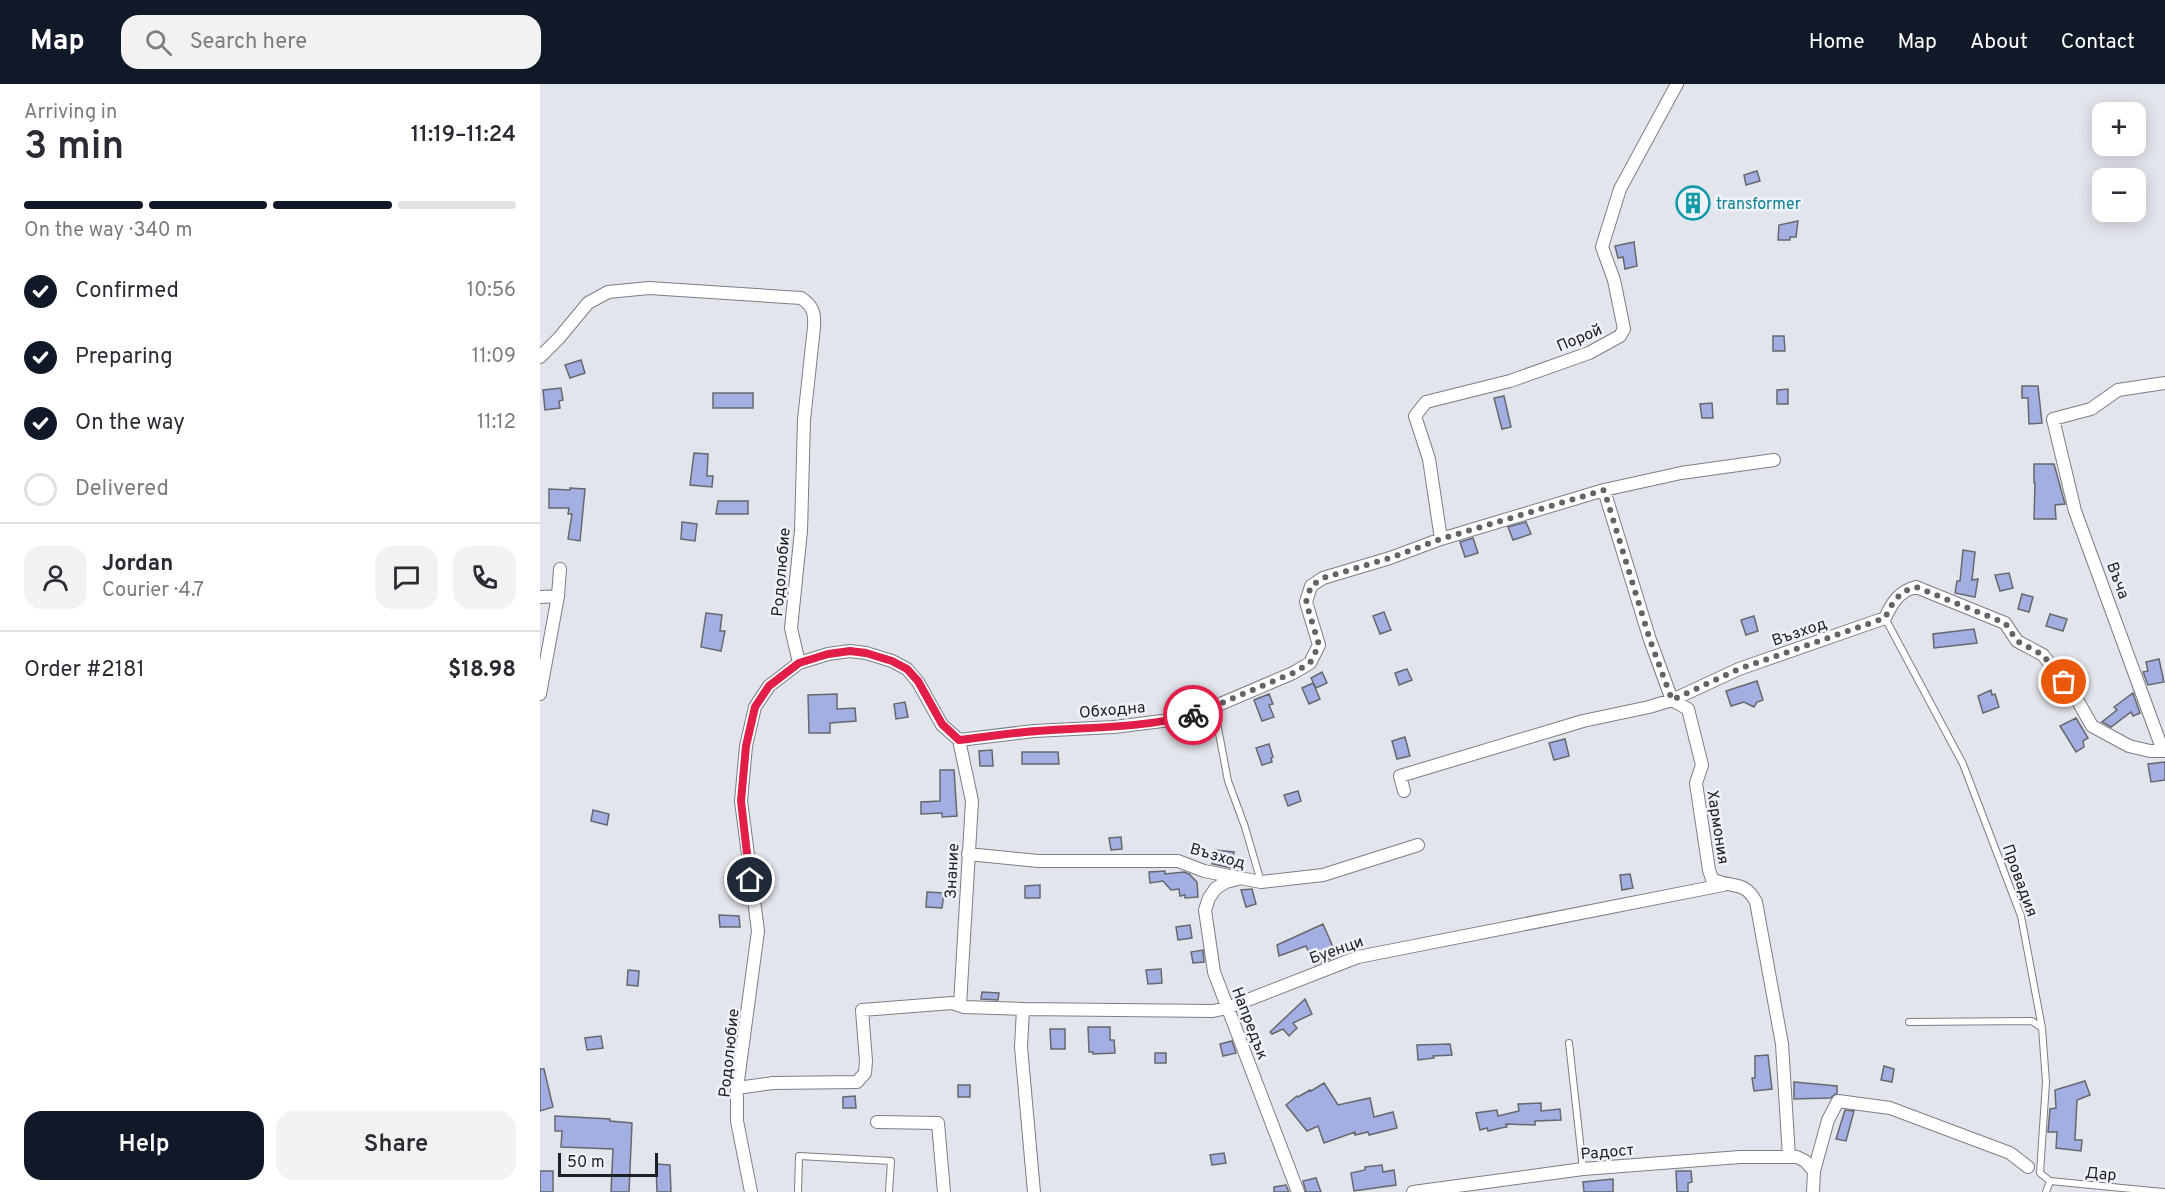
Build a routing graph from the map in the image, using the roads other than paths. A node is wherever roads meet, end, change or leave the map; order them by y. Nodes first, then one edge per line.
1 (1677, 84) edge
2 (540, 357) edge
3 (2165, 383) edge
4 (1774, 460) dead end
5 (1604, 490) junction
6 (1441, 539) junction
7 (560, 569) dead end
8 (558, 596) junction
9 (540, 597) edge
10 (1885, 618) junction
11 (799, 663) junction
12 (540, 694) edge
13 (1672, 700) junction
14 (1214, 707) junction
15 (959, 740) junction
16 (2164, 751) edge
17 (1404, 791) dead end
18 (1418, 845) dead end
19 (968, 854) junction
20 (1241, 879) junction
21 (1261, 882) junction
22 (1723, 885) junction
23 (960, 1005) junction
24 (1227, 1008) junction
25 (1023, 1009) junction
26 (1909, 1022) dead end
27 (2042, 1028) junction
28 (1569, 1043) dead end
29 (737, 1088) junction
30 (877, 1122) dead end
31 (1789, 1157) junction
32 (2028, 1167) dead end
33 (1583, 1169) junction
34 (1814, 1171) junction
35 (2050, 1181) junction
36 (751, 1192) edge
37 (798, 1192) edge
38 (889, 1192) edge
39 (944, 1192) edge
40 (1034, 1192) edge
41 (1298, 1192) edge
42 (1413, 1192) edge
43 (1813, 1192) edge
44 (2046, 1192) edge
45 (2163, 1192) edge

1 - 6 street, Порой
2 - 11 street, Родолюбие
3 - 16 street, Въча
4 - 5 street
5 - 6 street
5 - 13 street, Хармония
6 - 14 street, Обходна
7 - 8 street
8 - 9 street
8 - 12 street
10 - 13 street, Възход
10 - 16 street
10 - 27 lane, Провадия
11 - 15 street
11 - 29 street, Родолюбие
13 - 17 street, Възход
13 - 22 street, Хармония
14 - 15 street, Обходна
14 - 21 lane
15 - 19 street, Знание
18 - 21 street, Възход
19 - 20 street, Възход
19 - 23 street, Знание
20 - 21 street, Възход
20 - 24 street, Напредък
22 - 24 street, Буенци
22 - 31 street, Хармония
23 - 25 street, Буенци
23 - 29 street, Буенци
24 - 25 street, Буенци
24 - 41 street, Напредък
25 - 40 street
26 - 27 lane
27 - 35 lane, Провадия
28 - 33 lane
29 - 36 street, Родолюбие
30 - 39 street
31 - 33 street, Радост
31 - 34 street, Радост
32 - 34 street
33 - 42 street, Радост
34 - 43 street
35 - 44 lane
35 - 45 lane, Дар
37 - 38 lane

